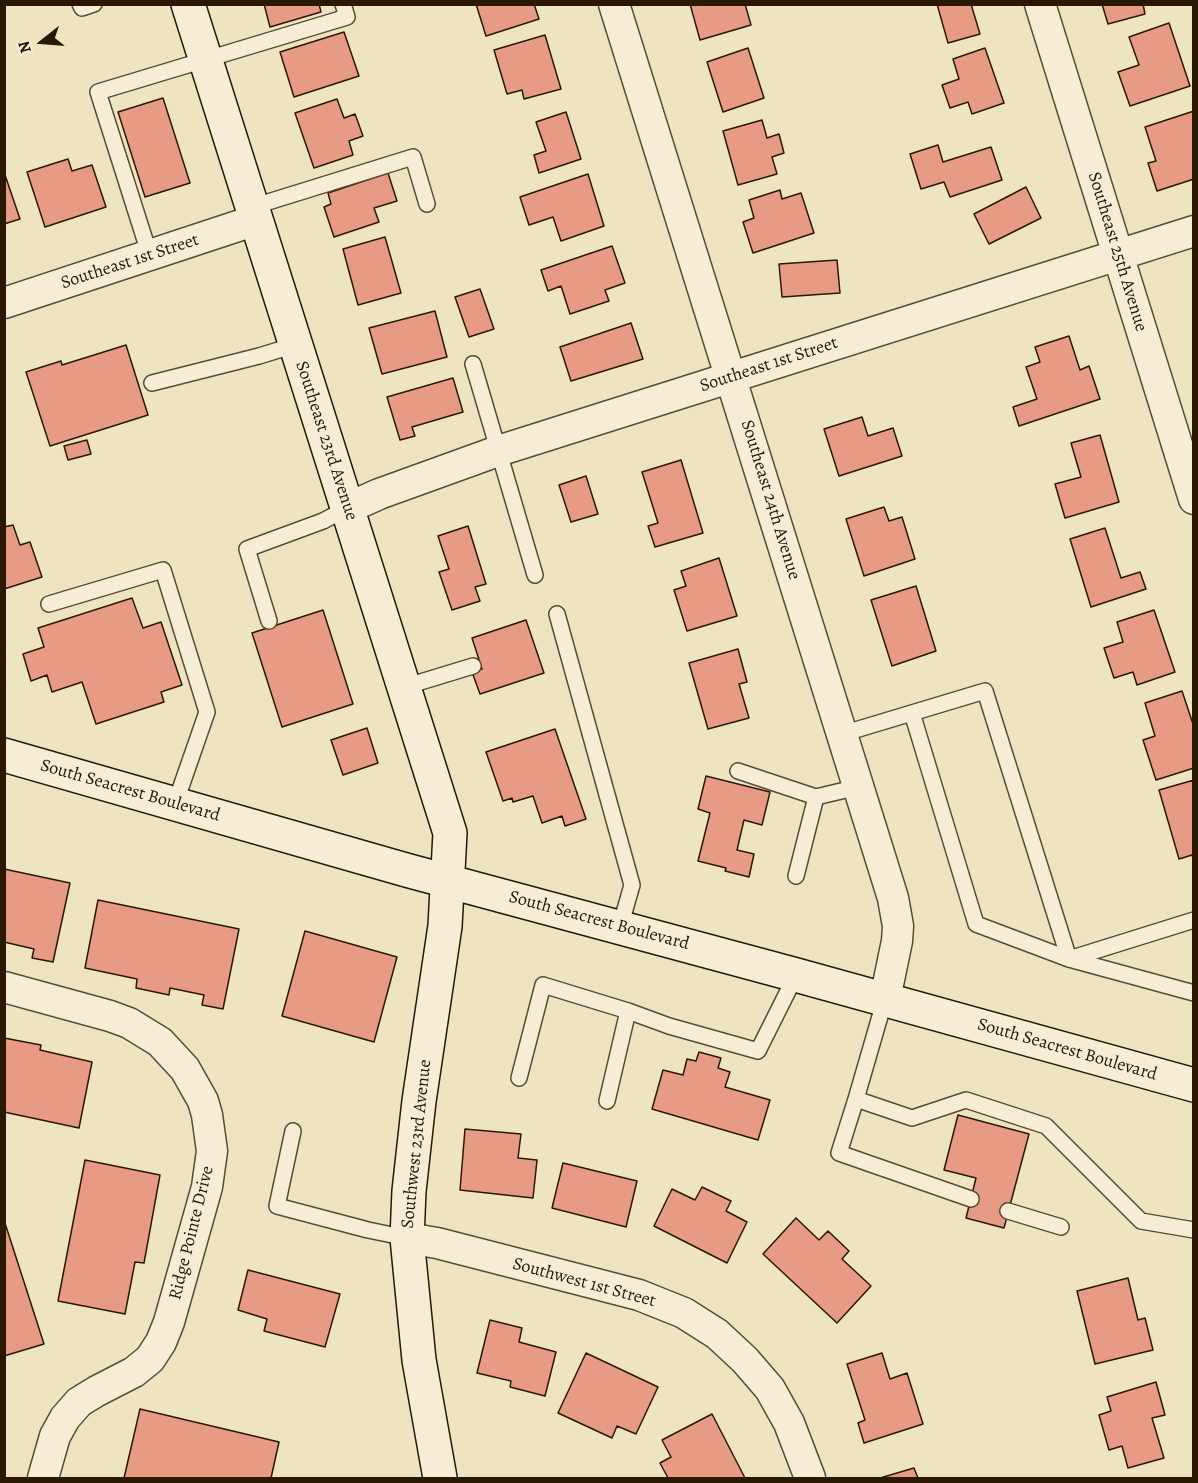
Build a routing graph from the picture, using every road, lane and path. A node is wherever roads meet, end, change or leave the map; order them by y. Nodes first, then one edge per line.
1 (80, 4) edge
2 (94, 4) edge
3 (188, 4) edge
4 (343, 4) edge
5 (614, 4) edge
6 (1040, 4) edge
7 (205, 60) junction
8 (427, 204) dead end
9 (254, 214) junction
10 (1194, 231) edge
11 (1119, 255) junction
12 (150, 256) junction
13 (4, 303) edge
14 (295, 345) junction
15 (472, 364) dead end
16 (731, 377) junction
17 (152, 383) dead end
18 (498, 451) junction
19 (1194, 499) edge
20 (348, 508) junction
21 (535, 575) dead end
22 (49, 604) dead end
23 (556, 614) dead end
24 (269, 621) dead end
25 (473, 666) dead end
26 (404, 687) junction
27 (912, 713) junction
28 (842, 734) junction
29 (4, 755) edge
30 (738, 771) dead end
31 (858, 787) junction
32 (816, 797) junction
33 (175, 804) junction
34 (796, 876) dead end
35 (448, 880) junction
36 (1194, 920) edge
37 (620, 927) junction
38 (1069, 959) junction
39 (796, 975) junction
40 (4, 987) edge
41 (1194, 993) edge
42 (885, 999) junction
43 (628, 1011) junction
44 (519, 1078) dead end
45 (1194, 1085) edge
46 (856, 1099) junction
47 (607, 1101) dead end
48 (293, 1131) dead end
49 (971, 1199) dead end
50 (1008, 1211) dead end
51 (1061, 1227) dead end
52 (1194, 1230) edge
53 (407, 1238) junction
54 (42, 1479) edge
55 (440, 1479) edge
56 (810, 1479) edge

1 - 2 lane
3 - 7 street, Southeast 23rd Avenue
4 - 7 lane
5 - 16 street, Southeast 24th Avenue
6 - 11 street, Southeast 25th Avenue
7 - 9 street, Southeast 23rd Avenue
7 - 12 lane
8 - 9 lane
9 - 12 street, Southeast 1st Street
9 - 14 street, Southeast 23rd Avenue
10 - 11 street, Southeast 1st Street
11 - 16 street, Southeast 1st Street
11 - 19 street, Southeast 25th Avenue
12 - 13 street, Southeast 1st Street
14 - 17 lane
14 - 20 street, Southeast 23rd Avenue
15 - 18 lane
16 - 18 street, Southeast 1st Street
16 - 28 street, Southeast 24th Avenue
18 - 20 street, Southeast 1st Street
18 - 21 lane
20 - 24 lane
20 - 26 street, Southeast 23rd Avenue
22 - 33 lane
23 - 37 lane
25 - 26 lane
26 - 35 street, Southeast 23rd Avenue
27 - 28 lane
27 - 38 lane
27 - 38 lane
28 - 31 street, Southeast 24th Avenue
29 - 33 street, South Seacrest Boulevard
30 - 32 lane
31 - 32 lane
31 - 42 street, Southeast 24th Avenue
32 - 34 lane
33 - 35 street, South Seacrest Boulevard
35 - 37 street, South Seacrest Boulevard
35 - 53 street, Southwest 23rd Avenue
36 - 38 lane
37 - 39 street, South Seacrest Boulevard
38 - 41 lane
39 - 42 street, South Seacrest Boulevard
39 - 43 lane
40 - 54 street, Ridge Pointe Drive
42 - 45 street, South Seacrest Boulevard
42 - 46 lane
43 - 44 lane
43 - 47 lane
46 - 49 lane
46 - 52 lane
48 - 53 lane
50 - 51 lane
53 - 55 street, Southwest 23rd Avenue
53 - 56 street, Southwest 1st Street

